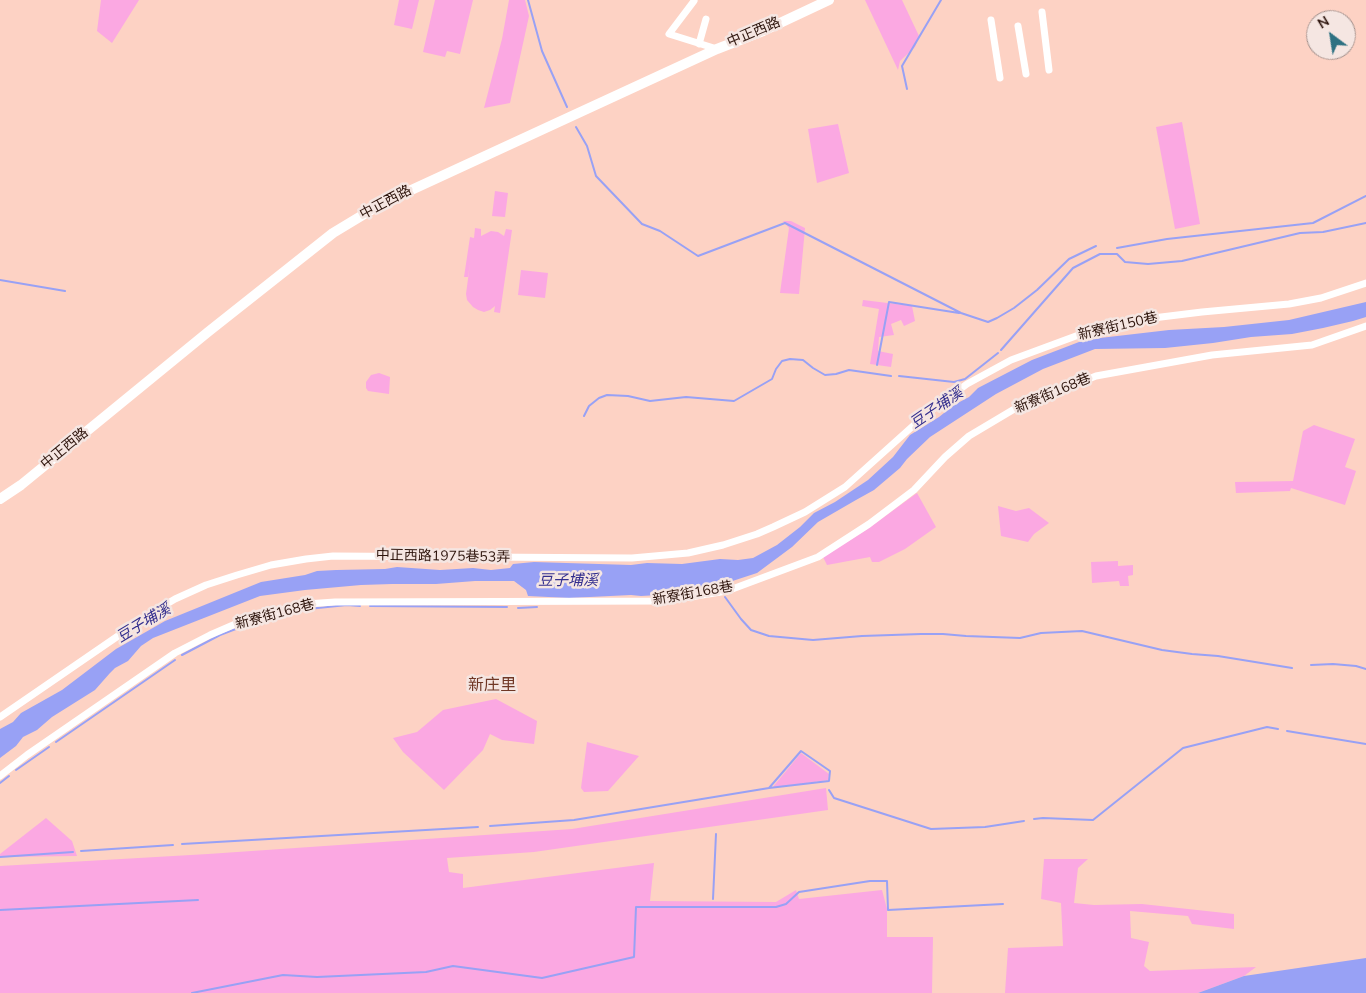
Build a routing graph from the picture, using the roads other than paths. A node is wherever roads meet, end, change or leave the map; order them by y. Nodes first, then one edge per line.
1 (830, 0) edge
2 (694, 1) edge
3 (1042, 12) dead end
4 (706, 19) dead end
5 (991, 20) dead end
6 (1018, 26) dead end
7 (699, 44) junction
8 (717, 49) junction
9 (1049, 70) dead end
10 (1026, 74) dead end
11 (1000, 78) dead end
12 (1366, 283) edge
13 (1366, 326) edge
14 (896, 440) joint
15 (0, 499) edge
16 (0, 717) edge
17 (0, 776) edge

1 - 8 main road, 中正西路
2 - 7 street
3 - 9 street
4 - 7 street
5 - 11 street
6 - 10 street
7 - 8 street
8 - 15 main road, 中正西路
12 - 14 street, 新寮街150巷
13 - 17 street, 新寮街168巷
14 - 16 street, 中正西路1975巷53弄

